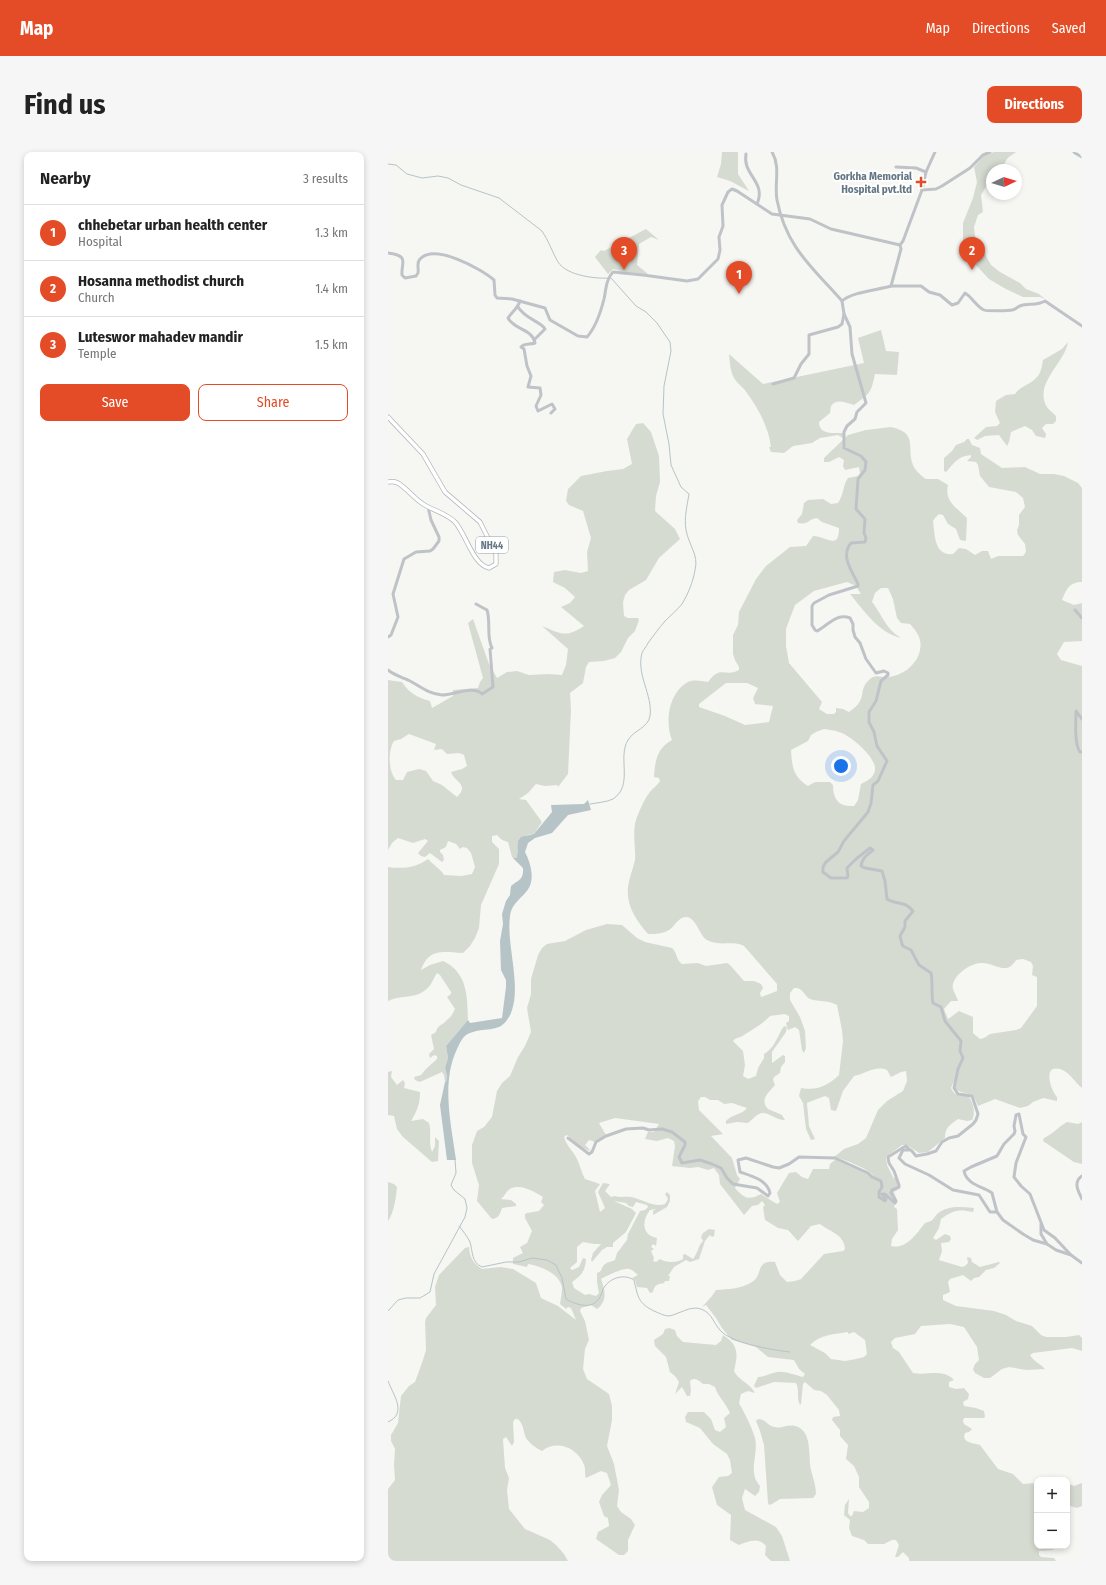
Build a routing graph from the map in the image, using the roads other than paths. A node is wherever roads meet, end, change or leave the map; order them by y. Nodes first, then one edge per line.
1 (772, 152) edge
2 (935, 152) edge
3 (990, 152) edge
4 (984, 153) edge
5 (746, 154) dead end
6 (896, 167) dead end
7 (926, 172) junction
8 (922, 190) junction
9 (756, 204) junction
10 (781, 215) junction
11 (900, 245) junction
12 (388, 253) edge
13 (891, 286) junction
14 (520, 301) junction
15 (842, 301) junction
16 (518, 307) junction
17 (844, 314) junction
18 (1082, 326) edge
19 (534, 340) junction
20 (772, 384) dead end
21 (551, 413) dead end
22 (388, 417) edge
23 (388, 482) edge
24 (428, 507) junction
25 (476, 604) dead end
26 (1075, 610) dead end
27 (1082, 618) edge
28 (388, 637) edge
29 (388, 670) edge
30 (1082, 719) edge
31 (1082, 752) edge
32 (568, 1138) dead end
33 (909, 1149) junction
34 (1082, 1176) edge
35 (1082, 1199) edge
36 (997, 1212) junction
37 (1040, 1222) junction
38 (1048, 1244) junction
39 (1071, 1255) junction
40 (1082, 1263) edge

1 - 10 street
2 - 7 street
3 - 4 street
4 - 8 street
5 - 9 street
6 - 7 street
7 - 8 street
8 - 11 street
9 - 10 street
9 - 14 street
10 - 11 street
10 - 15 street
11 - 13 street
12 - 14 street
13 - 15 street
13 - 18 street
14 - 16 street
15 - 17 street
16 - 19 street
16 - 19 street
17 - 20 street
17 - 33 street
19 - 21 street
22 - 24 main road, NH44
23 - 24 main road, NH44
24 - 28 street
25 - 29 street
26 - 27 street
30 - 31 street
32 - 33 street
33 - 36 street
34 - 35 street
36 - 37 street
36 - 38 street
37 - 38 street
37 - 39 street
38 - 39 street
39 - 40 street

